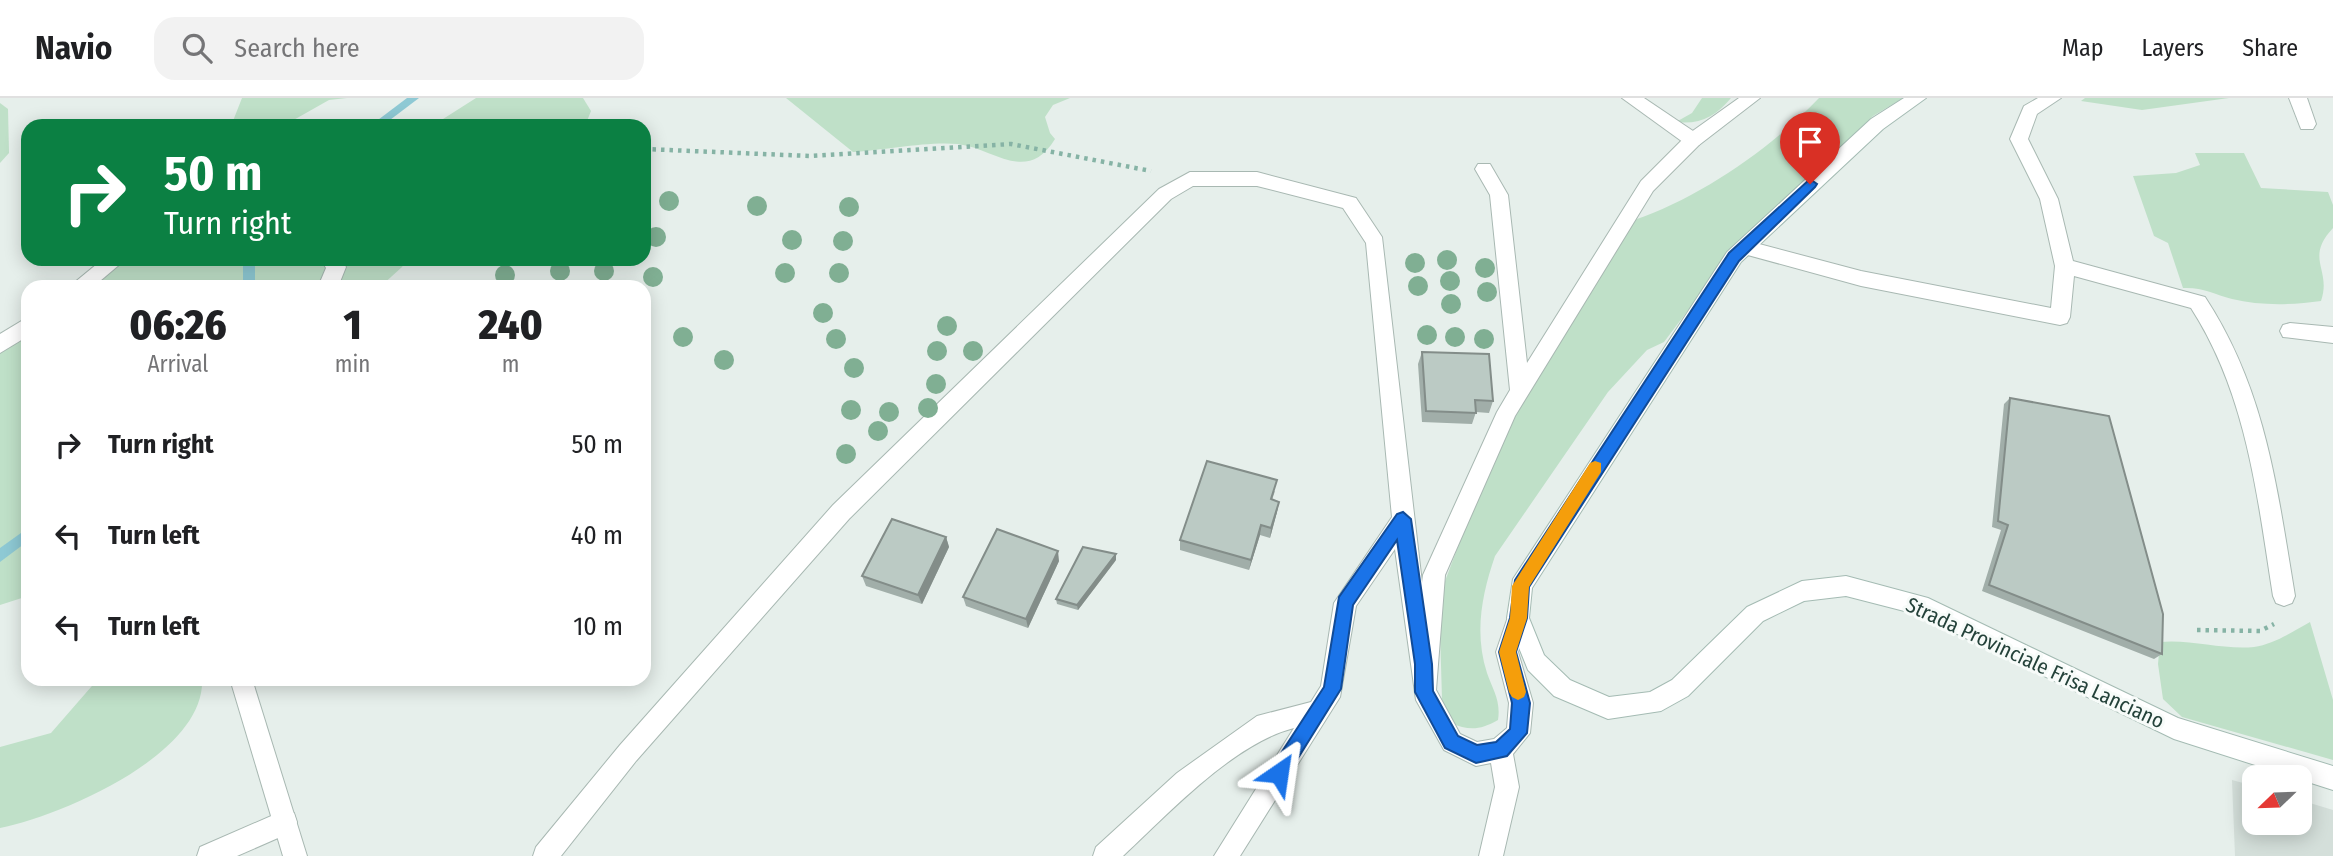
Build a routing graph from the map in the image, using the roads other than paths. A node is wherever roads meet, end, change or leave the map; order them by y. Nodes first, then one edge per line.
1 (1630, 98) edge
2 (1751, 98) edge
3 (1917, 98) edge
4 (2052, 98) edge
5 (2298, 98) edge
6 (2307, 124) dead end
7 (1693, 140) junction
8 (1484, 169) dead end
9 (1744, 247) junction
10 (108, 266) edge
11 (2065, 266) junction
12 (88, 280) edge
13 (21, 330) edge
14 (2290, 331) dead end
15 (2333, 335) edge
16 (0, 345) edge
17 (1520, 393) junction
18 (1403, 519) junction
19 (2284, 596) road end
20 (1518, 618) junction
21 (1424, 664) junction
22 (243, 686) edge
23 (1318, 711) junction
24 (1500, 750) junction
25 (2333, 778) edge
26 (285, 822) junction
27 (209, 856) edge
28 (295, 856) edge
29 (545, 856) edge
30 (1105, 856) edge
31 (1226, 856) edge
32 (1491, 856) edge

1 - 7 street
2 - 7 street
3 - 9 street, Strada Provinciale Frisa Lanciano
4 - 11 street
5 - 6 street
7 - 17 street
8 - 17 street
9 - 11 street
9 - 20 street, Strada Provinciale Frisa Lanciano
10 - 12 street
11 - 19 street
13 - 16 street
14 - 15 street
17 - 21 street
18 - 21 street
18 - 23 street
18 - 29 street
20 - 24 street
20 - 25 street, Strada Provinciale Frisa Lanciano
21 - 24 street
22 - 26 street
23 - 30 street
23 - 31 street
24 - 32 street
26 - 27 street
26 - 28 street

